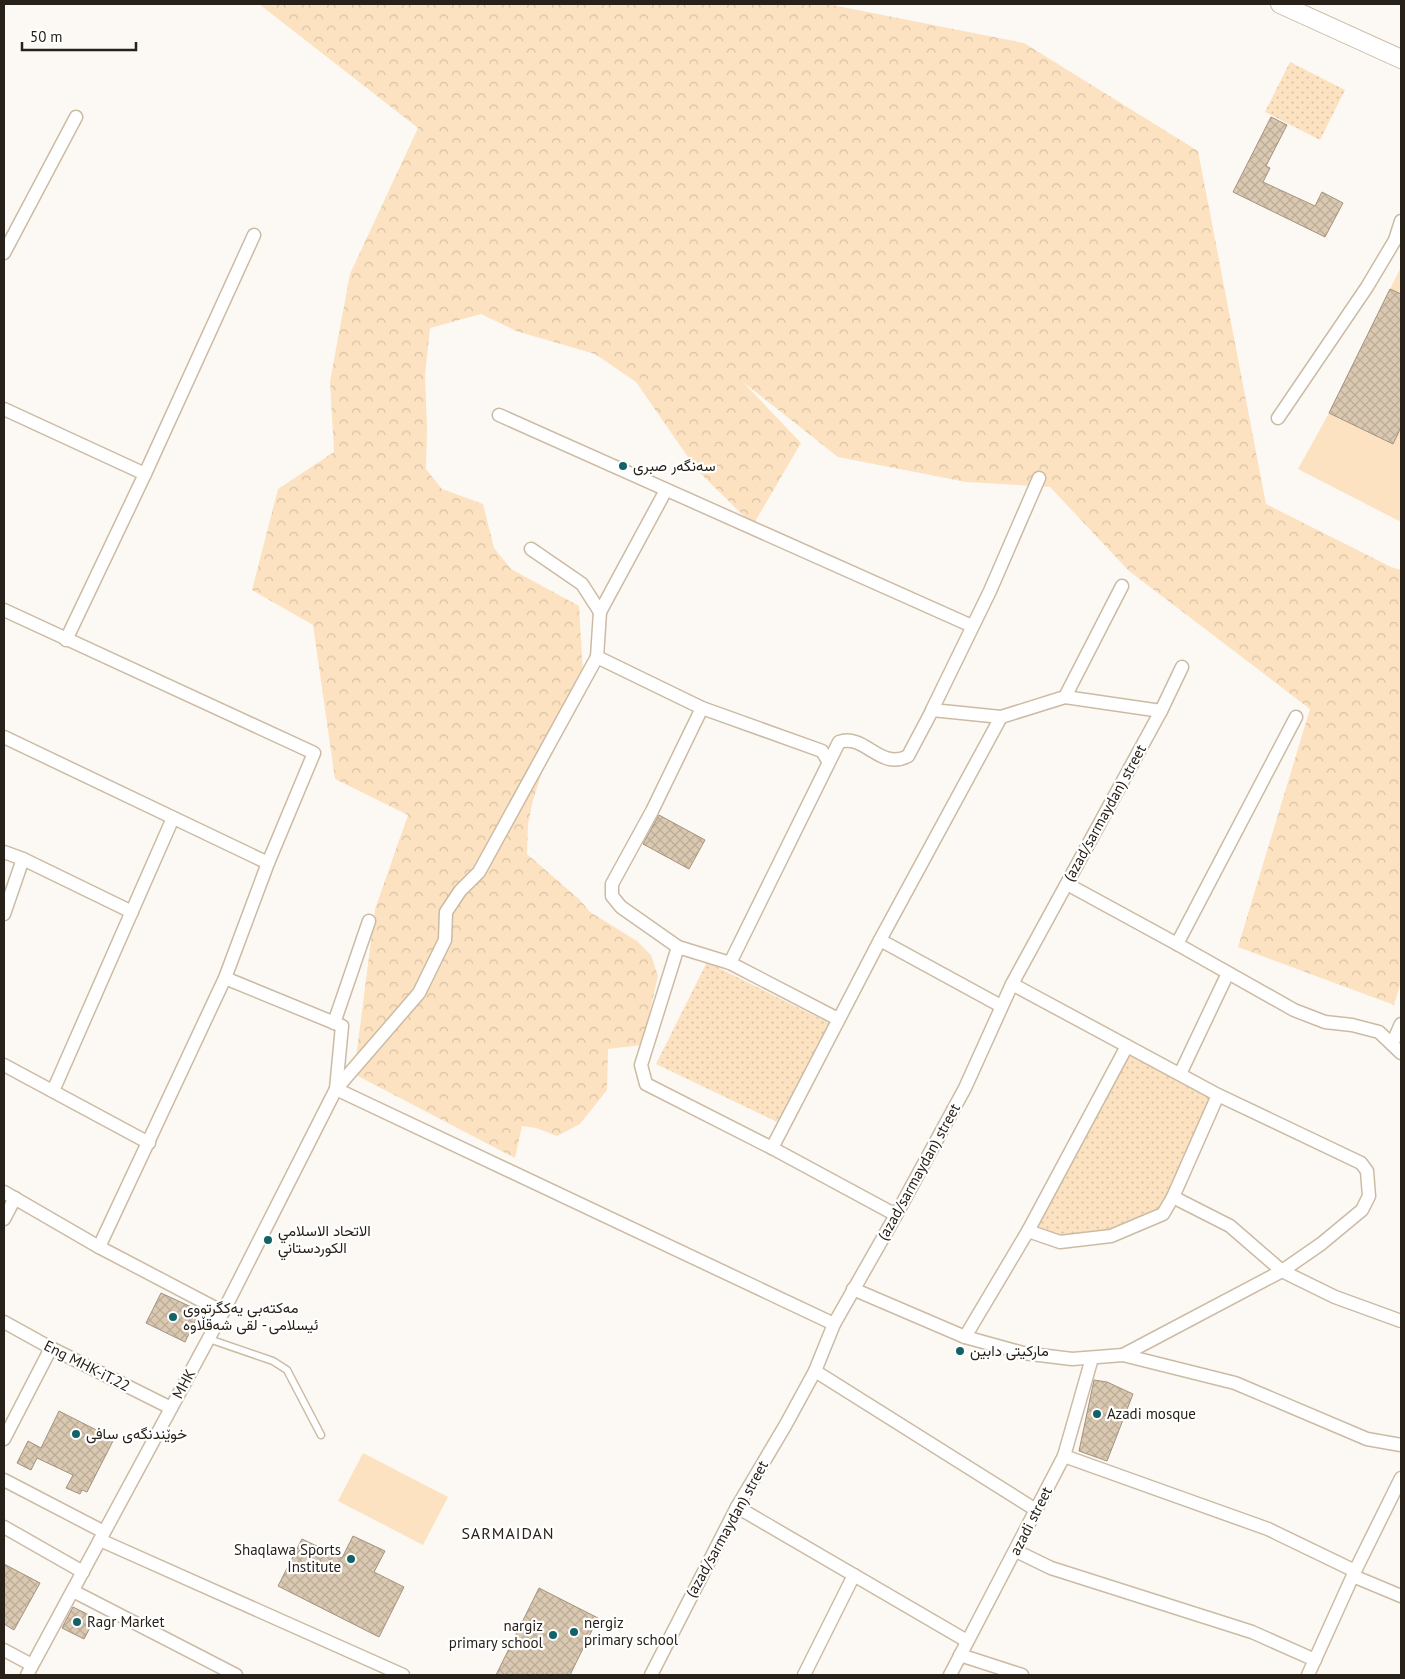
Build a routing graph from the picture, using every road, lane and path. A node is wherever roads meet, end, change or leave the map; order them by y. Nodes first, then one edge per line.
1 (1280, 4) edge
2 (1401, 59) edge
3 (76, 117) dead end
4 (1401, 221) edge
5 (254, 235) dead end
6 (1398, 242) edge
7 (4, 253) edge
8 (4, 409) edge
9 (499, 415) dead end
10 (1278, 418) dead end
11 (145, 474) junction
12 (1039, 478) dead end
13 (666, 490) junction
14 (531, 549) dead end
15 (1122, 586) dead end
16 (4, 610) edge
17 (600, 612) junction
18 (972, 626) junction
19 (66, 640) junction
20 (596, 657) junction
21 (1182, 667) dead end
22 (1065, 697) junction
23 (934, 705) junction
24 (702, 708) junction
25 (1161, 711) junction
26 (1001, 717) junction
27 (1296, 717) dead end
28 (4, 738) edge
29 (828, 762) junction
30 (173, 818) junction
31 (4, 852) edge
32 (23, 859) junction
33 (268, 863) junction
34 (1067, 884) junction
35 (132, 912) junction
36 (4, 914) edge
37 (369, 921) dead end
38 (880, 940) junction
39 (1177, 944) junction
40 (678, 948) junction
41 (730, 963) junction
42 (1228, 972) junction
43 (225, 978) junction
44 (1012, 984) junction
45 (1001, 1006) junction
46 (838, 1019) junction
47 (334, 1023) junction
48 (1401, 1024) edge
49 (1127, 1046) junction
50 (1397, 1048) edge
51 (4, 1065) edge
52 (1180, 1074) junction
53 (336, 1089) junction
54 (53, 1091) junction
55 (1218, 1095) junction
56 (149, 1143) junction
57 (772, 1148) junction
58 (9, 1195) edge
59 (1173, 1197) junction
60 (896, 1215) junction
61 (4, 1219) edge
62 (1028, 1230) junction
63 (99, 1247) junction
64 (1282, 1271) junction
65 (853, 1289) junction
66 (223, 1312) junction
67 (1401, 1320) edge
68 (4, 1322) edge
69 (834, 1324) junction
70 (965, 1337) junction
71 (209, 1339) junction
72 (51, 1348) junction
73 (1123, 1355) junction
74 (1092, 1358) junction
75 (814, 1372) junction
76 (171, 1408) junction
77 (321, 1435) dead end
78 (4, 1439) edge
79 (1401, 1445) edge
80 (1064, 1456) junction
81 (1401, 1478) edge
82 (4, 1480) edge
83 (737, 1507) junction
84 (1036, 1510) junction
85 (4, 1527) edge
86 (102, 1536) junction
87 (1016, 1551) junction
88 (83, 1572) junction
89 (1354, 1573) junction
90 (854, 1575) junction
91 (73, 1591) junction
92 (1401, 1596) edge
93 (967, 1641) junction
94 (4, 1650) edge
95 (960, 1655) junction
96 (1315, 1660) junction
97 (30, 1670) edge
98 (236, 1675) edge
99 (403, 1675) edge
100 (651, 1675) edge
101 (804, 1675) edge
102 (950, 1675) edge
103 (1022, 1675) edge
104 (1308, 1675) edge

1 - 2 main road
3 - 7 street
4 - 6 street
5 - 11 street
6 - 10 street
8 - 11 street
9 - 13 street
11 - 19 street
12 - 18 street
13 - 17 street
13 - 18 street
14 - 17 street
15 - 22 street
16 - 19 street
17 - 20 street
18 - 23 street
19 - 33 street
20 - 24 street
20 - 53 street
21 - 25 street, (azad/sarmaydan) street
22 - 25 street
22 - 26 street
23 - 26 street
23 - 29 street
24 - 29 street
24 - 40 street
25 - 34 street, (azad/sarmaydan) street
26 - 38 street
27 - 39 street
28 - 30 street
29 - 41 street
30 - 33 street
30 - 35 street
31 - 32 street
32 - 35 street
32 - 36 street
33 - 43 street
34 - 39 street
34 - 44 street, (azad/sarmaydan) street
35 - 54 street
37 - 47 street
38 - 45 street
38 - 46 street
39 - 42 street
40 - 41 street
40 - 57 street
41 - 46 street
42 - 50 street
42 - 52 street
43 - 47 street
43 - 56 street
44 - 45 street, (azad/sarmaydan) street
44 - 49 street
45 - 60 street, (azad/sarmaydan) street
46 - 57 street
47 - 53 street
48 - 50 street
49 - 52 street
49 - 62 street
51 - 54 street
52 - 55 street
53 - 66 street, MHK
53 - 69 street
54 - 56 street
55 - 59 street
55 - 64 street
56 - 63 street
57 - 60 street
58 - 61 street
58 - 63 street
59 - 62 street
59 - 64 street
60 - 65 street, (azad/sarmaydan) street
62 - 70 street
63 - 66 street
64 - 67 street
64 - 73 street
65 - 69 street, (azad/sarmaydan) street
65 - 70 street
66 - 71 street, MHK
68 - 72 street, Eng MHK-iT.22
69 - 75 street, (azad/sarmaydan) street
70 - 74 street
71 - 76 street, MHK
71 - 77 lane
72 - 76 street, Eng MHK-iT.22
72 - 78 street
73 - 74 street
73 - 79 street
74 - 80 street, azadi street
75 - 83 street, (azad/sarmaydan) street
75 - 84 street
76 - 86 street, MHK
80 - 84 street, azadi street
80 - 89 street
81 - 89 street
82 - 86 street
83 - 90 street
83 - 100 street, (azad/sarmaydan) street
84 - 87 street, azadi street
85 - 88 street
86 - 88 street, MHK
86 - 99 street
87 - 93 street, azadi street
87 - 96 street
88 - 91 street, MHK
89 - 92 street
89 - 96 street
90 - 93 street
90 - 101 street
91 - 97 street, MHK
91 - 98 street
93 - 95 street, azadi street
94 - 97 street
95 - 102 street, azadi street
95 - 103 street
96 - 104 street

